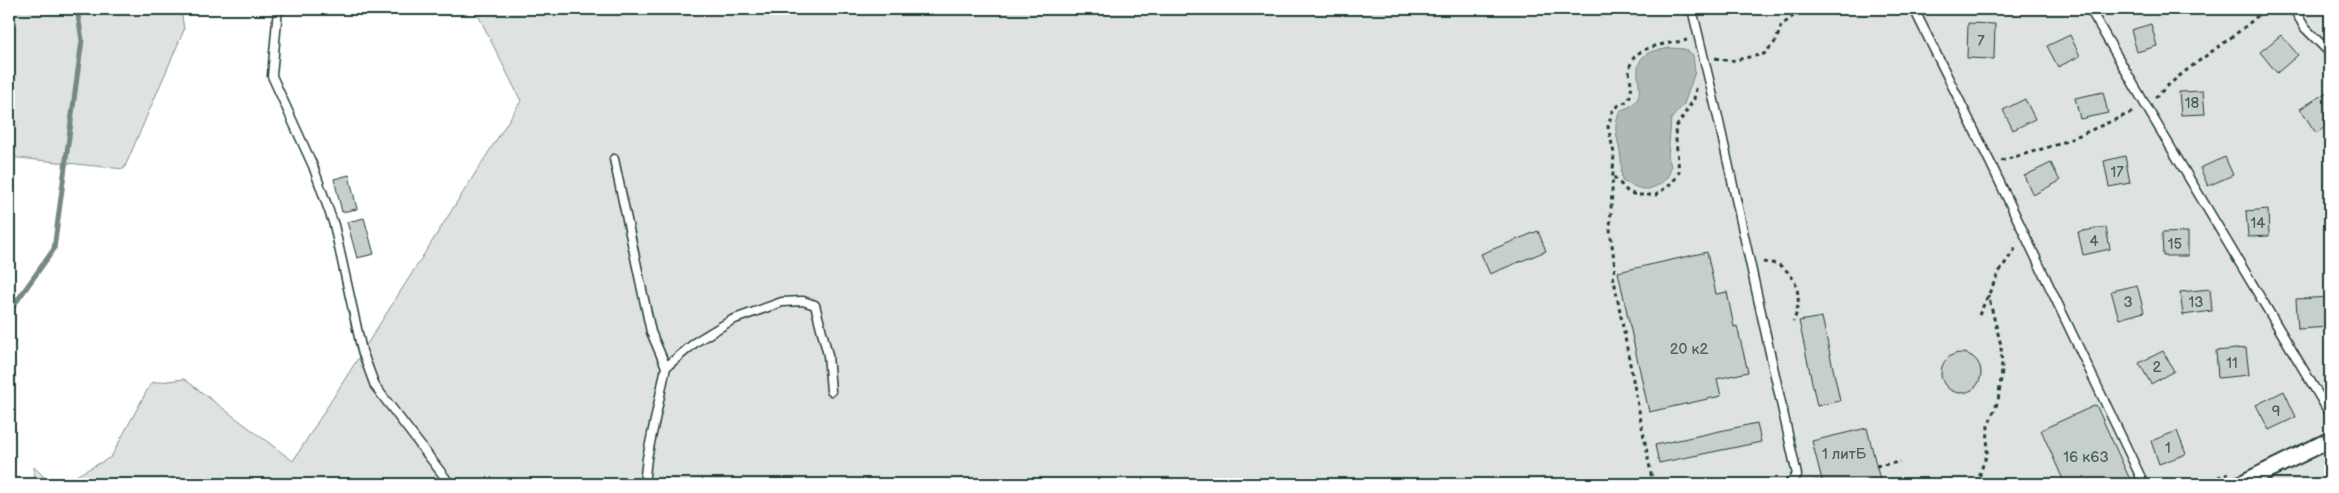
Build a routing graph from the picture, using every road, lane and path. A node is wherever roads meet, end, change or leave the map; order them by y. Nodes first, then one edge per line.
1 (278, 9) edge
2 (1692, 9) edge
3 (1802, 9) edge
4 (1914, 9) edge
5 (2090, 9) edge
6 (2294, 9) edge
7 (1689, 39) dead end
8 (1684, 41) junction
9 (1689, 46) dead end
10 (1703, 53) junction
11 (2330, 53) edge
12 (1697, 80) dead end
13 (614, 159) dead end
14 (1614, 177) junction
15 (2025, 236) junction
16 (1749, 258) junction
17 (1988, 295) junction
18 (1979, 315) dead end
19 (1794, 322) dead end
20 (666, 368) junction
21 (831, 391) dead end
22 (2330, 414) edge
23 (2330, 440) edge
24 (1900, 462) dead end
25 (1876, 466) dead end
26 (1822, 480) dead end
27 (2250, 482) edge
28 (450, 484) edge
29 (644, 484) edge
30 (1653, 484) edge
31 (1789, 484) edge
32 (1803, 484) edge
33 (1980, 484) edge
34 (2144, 484) edge

1 - 28 lane
2 - 10 lane
3 - 10 path
4 - 15 lane
5 - 22 lane
6 - 11 lane
7 - 8 path
8 - 9 path
8 - 14 path
10 - 16 lane
12 - 14 path
13 - 20 lane
14 - 30 path
15 - 17 path
15 - 34 lane
16 - 19 path
16 - 31 lane
17 - 18 path
17 - 33 path
20 - 21 lane
20 - 29 lane
23 - 27 street
24 - 25 path
26 - 32 path

